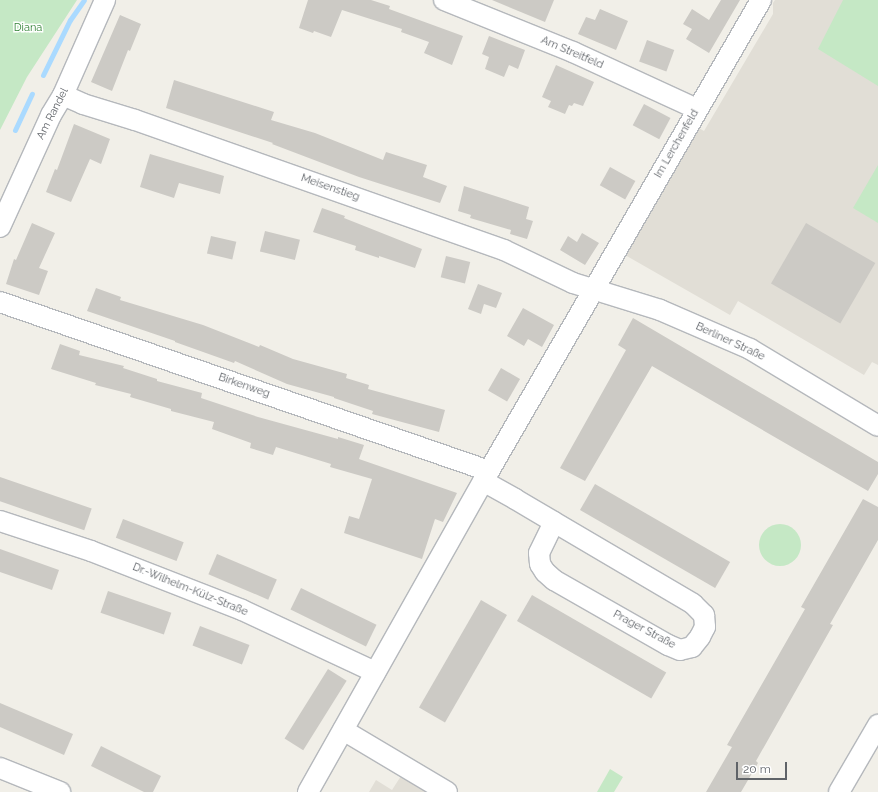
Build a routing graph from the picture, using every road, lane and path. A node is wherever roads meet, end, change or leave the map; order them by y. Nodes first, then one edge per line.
1 (105, 0) edge
2 (444, 0) edge
3 (761, 0) edge
4 (63, 95) junction
5 (697, 109) junction
6 (0, 228) edge
7 (594, 289) junction
8 (0, 302) edge
9 (878, 426) edge
10 (486, 476) junction
11 (0, 521) edge
12 (554, 522) junction
13 (375, 672) junction
14 (878, 725) edge
15 (343, 730) junction
16 (0, 768) edge
17 (60, 792) edge
18 (308, 792) edge
19 (447, 792) edge
20 (839, 792) edge

1 - 4 street, Am Randel
2 - 5 street, Am Streitfeld
3 - 5 street, Im Lerchenfeld
4 - 6 street, Am Randel
4 - 7 street, Meisenstieg
5 - 7 street, Im Lerchenfeld
7 - 9 street, Berliner Straße
7 - 10 street
8 - 10 street, Birkenweg
10 - 12 street, Prager Straße
10 - 13 street
11 - 13 street, Dr.-Wilhelm-Külz-Straße
12 - 12 street, Prager Straße
13 - 15 street
14 - 20 street
15 - 18 street
15 - 19 street
16 - 17 street

